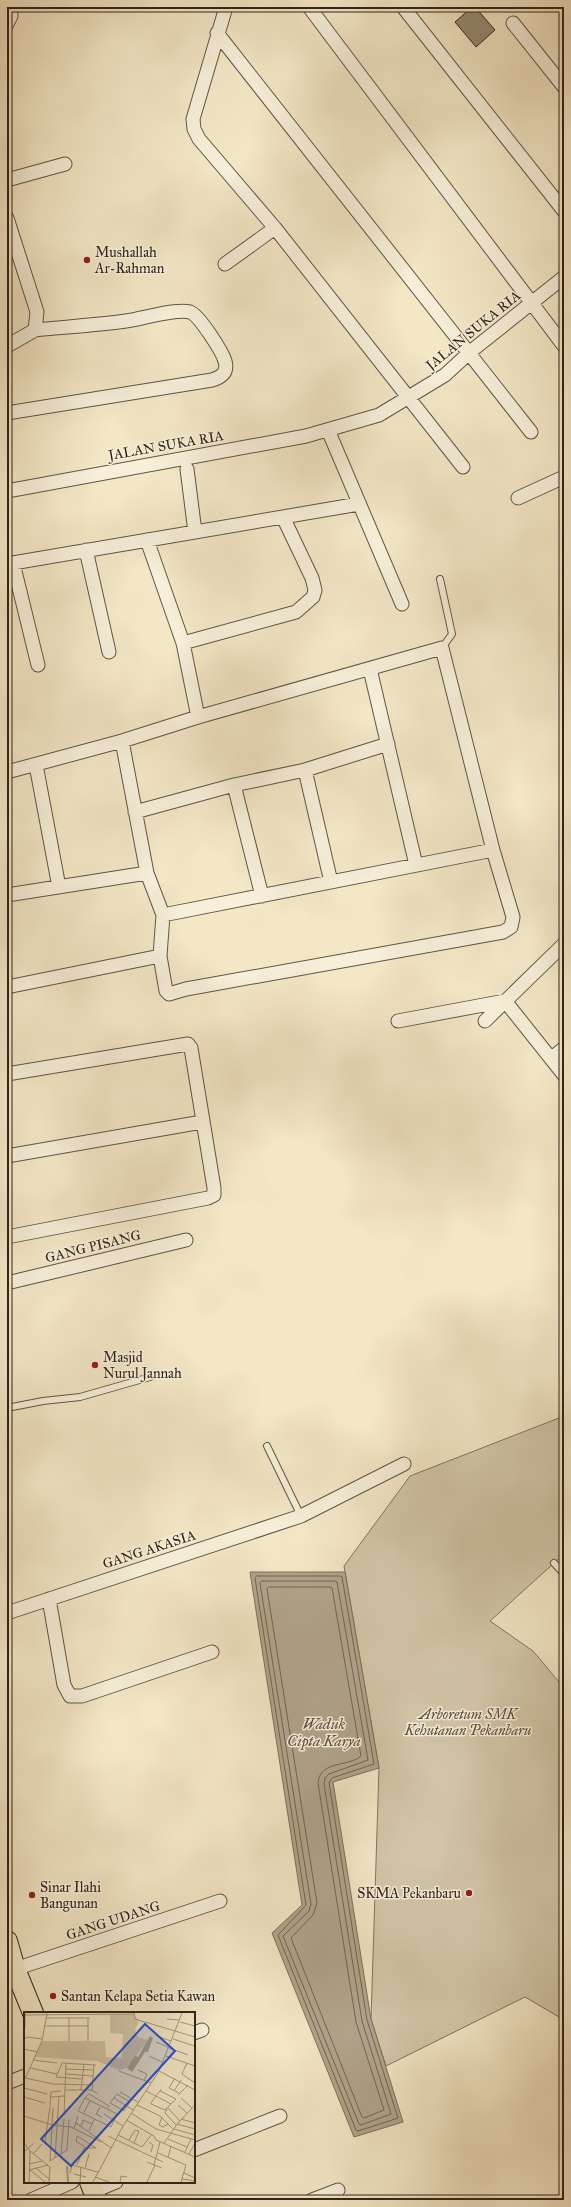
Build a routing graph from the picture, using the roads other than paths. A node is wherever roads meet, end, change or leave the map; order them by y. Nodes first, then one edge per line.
1 (10, 7) edge
2 (226, 7) edge
3 (309, 7) edge
4 (403, 7) edge
5 (513, 23) dead end
6 (7, 24) edge
7 (217, 33) junction
8 (564, 87) edge
9 (65, 164) dead end
10 (7, 180) edge
11 (564, 211) edge
12 (7, 218) edge
13 (275, 228) junction
14 (225, 264) dead end
15 (564, 277) edge
16 (532, 303) junction
17 (35, 330) junction
18 (7, 346) edge
19 (564, 346) edge
20 (470, 352) junction
21 (409, 398) junction
22 (7, 413) edge
23 (329, 430) junction
24 (531, 432) dead end
25 (463, 467) dead end
26 (186, 469) dead end
27 (562, 481) edge
28 (7, 491) edge
29 (518, 498) dead end
30 (359, 504) junction
31 (283, 517) junction
32 (195, 532) junction
33 (148, 540) junction
34 (86, 550) junction
35 (10, 563) edge
36 (440, 580) dead end
37 (402, 604) dead end
38 (184, 643) junction
39 (442, 648) junction
40 (109, 652) dead end
41 (38, 665) dead end
42 (370, 668) junction
43 (198, 717) junction
44 (122, 741) junction
45 (388, 744) junction
46 (36, 765) junction
47 (305, 770) junction
48 (7, 772) edge
49 (234, 785) junction
50 (135, 812) junction
51 (493, 850) junction
52 (416, 865) junction
53 (147, 873) junction
54 (331, 882) junction
55 (59, 887) junction
56 (7, 895) edge
57 (262, 896) junction
58 (163, 915) junction
59 (564, 944) edge
60 (160, 956) junction
61 (7, 988) edge
62 (505, 1001) junction
63 (398, 1021) dead end
64 (485, 1021) dead end
65 (564, 1048) edge
66 (552, 1058) junction
67 (7, 1074) edge
68 (564, 1075) edge
69 (202, 1122) junction
70 (7, 1156) edge
71 (7, 1237) edge
72 (186, 1240) dead end
73 (7, 1283) edge
74 (150, 1377) dead end
75 (7, 1408) edge
76 (267, 1446) dead end
77 (404, 1464) dead end
78 (301, 1516) junction
79 (554, 1563) dead end
80 (564, 1574) edge
81 (49, 1599) junction
82 (7, 1613) edge
83 (212, 1652) dead end
84 (220, 1901) dead end
85 (7, 1942) edge
86 (15, 1969) junction
87 (33, 2012) edge
88 (24, 2076) edge
89 (7, 2083) edge
90 (280, 2116) dead end
91 (195, 2150) edge
92 (70, 2183) edge
93 (114, 2183) edge
94 (338, 2190) dead end
95 (94, 2191) edge
96 (31, 2200) edge
97 (312, 2200) edge

1 - 6 street
2 - 7 street
3 - 16 street
4 - 11 street
5 - 8 street
7 - 13 street
7 - 20 street
9 - 10 street
12 - 17 street
13 - 14 street
13 - 21 street
15 - 16 street, JALAN SUKA RIA
16 - 19 street
16 - 20 street, JALAN SUKA RIA
17 - 18 street
17 - 22 street
20 - 21 street, JALAN SUKA RIA
20 - 24 street
21 - 23 street, JALAN SUKA RIA
21 - 25 street
23 - 28 street, JALAN SUKA RIA
23 - 30 street
26 - 32 street
27 - 29 street
30 - 31 street
30 - 37 street
31 - 32 street
31 - 38 street
32 - 33 street
33 - 34 street
33 - 38 street
34 - 35 street
34 - 40 street
35 - 41 street
36 - 39 lane
38 - 43 street
39 - 42 street
39 - 51 street
42 - 43 street
42 - 45 street
43 - 44 street
44 - 46 street
44 - 50 street
45 - 47 street
45 - 52 street
46 - 48 street
46 - 55 street
47 - 49 street
47 - 54 street
49 - 50 street
49 - 57 street
50 - 53 street
51 - 52 street
51 - 60 street
52 - 54 street
53 - 55 street
53 - 58 street
54 - 57 street
55 - 56 street
57 - 58 street
58 - 60 street
59 - 62 street
60 - 61 street
62 - 63 street
62 - 64 street
62 - 66 street
65 - 66 street
66 - 68 street
67 - 69 street
69 - 70 street
69 - 71 street
72 - 73 street, GANG PISANG
74 - 75 lane
76 - 78 lane
77 - 78 street, GANG AKASIA
78 - 81 street, GANG AKASIA
79 - 80 lane
81 - 82 street, GANG AKASIA
81 - 83 street
84 - 86 street, GANG UDANG
85 - 86 main road
86 - 87 main road
88 - 89 street
90 - 91 street
92 - 96 street
93 - 95 street
94 - 97 street

